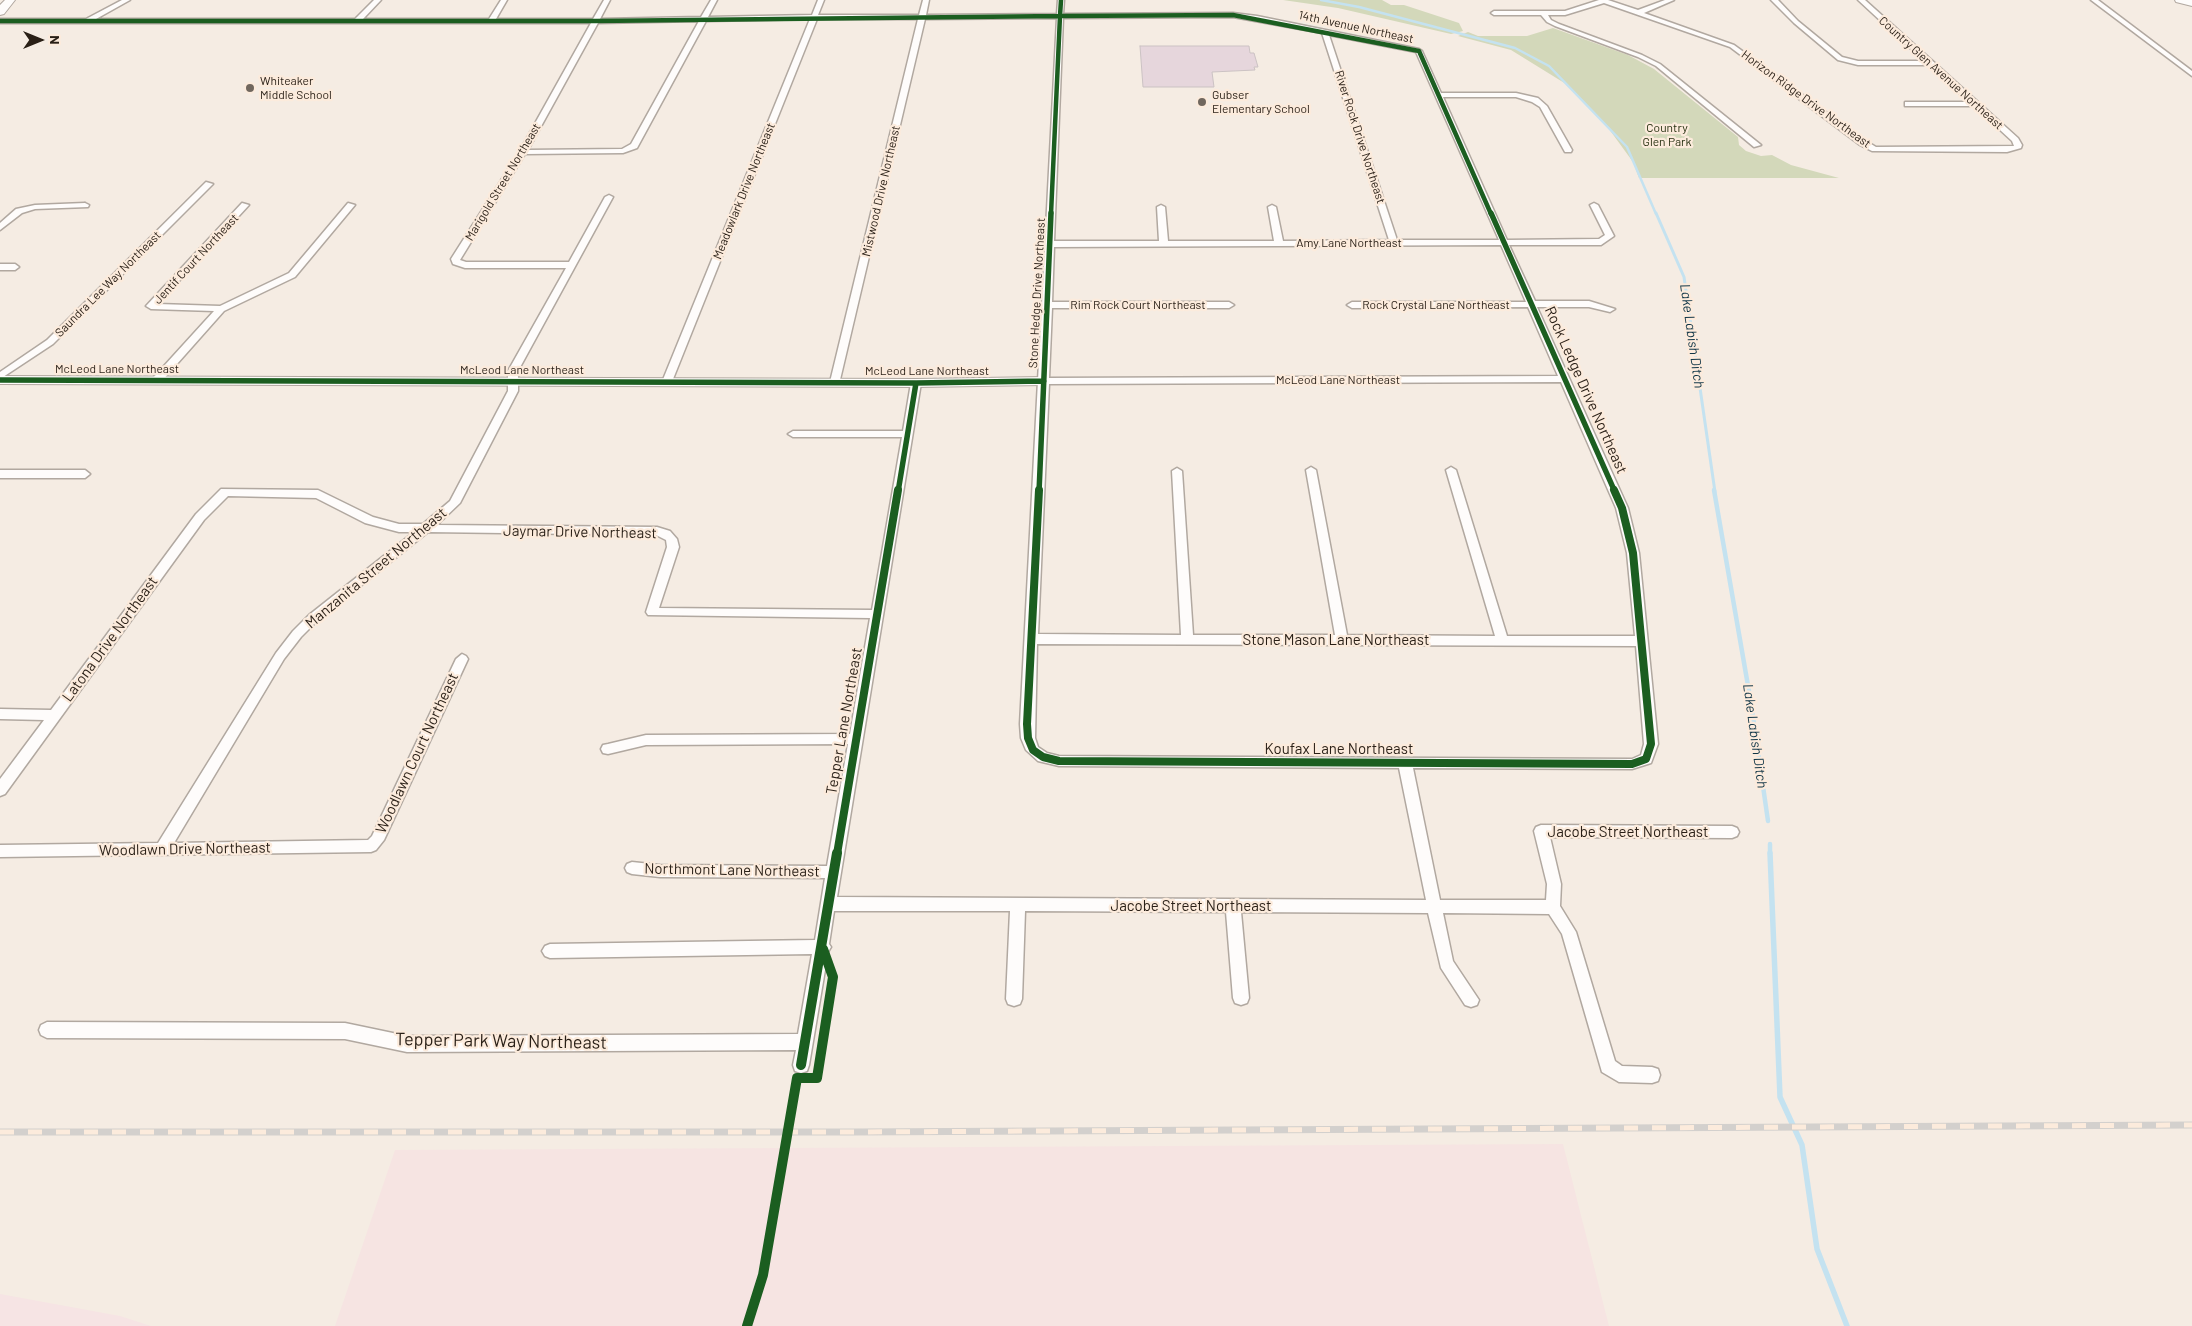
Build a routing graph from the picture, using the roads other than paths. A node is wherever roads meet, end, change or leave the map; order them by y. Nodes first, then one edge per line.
1 (10, 0) edge
2 (127, 0) edge
3 (378, 0) edge
4 (504, 0) edge
5 (607, 0) edge
6 (714, 0) edge
7 (821, 0) edge
8 (926, 0) edge
9 (1061, 0) edge
10 (1602, 0) edge
11 (1671, 0) edge
12 (1774, 0) edge
13 (1861, 0) edge
14 (2094, 0) edge
15 (2180, 0) edge
16 (2192, 3) edge
17 (0, 12) edge
18 (1637, 12) junction
19 (1494, 13) dead end
20 (1544, 14) junction
21 (922, 16) junction
22 (1060, 16) junction
23 (814, 17) junction
24 (703, 20) junction
25 (0, 21) edge
26 (87, 21) junction
27 (357, 21) junction
28 (491, 21) junction
29 (595, 21) junction
30 (1325, 32) junction
31 (1419, 51) joint
32 (1930, 63) junction
33 (2192, 74) edge
34 (1440, 95) junction
35 (1908, 104) dead end
36 (1975, 104) junction
37 (1757, 145) dead end
38 (2017, 148) joint
39 (1568, 150) dead end
40 (523, 152) junction
41 (209, 184) dead end
42 (609, 197) dead end
43 (1594, 204) dead end
44 (85, 205) dead end
45 (351, 205) dead end
46 (245, 206) dead end
47 (1272, 206) dead end
48 (1161, 207) dead end
49 (0, 227) edge
50 (1394, 243) junction
51 (1505, 243) junction
52 (1050, 244) junction
53 (1164, 244) junction
54 (1279, 244) junction
55 (571, 265) junction
56 (0, 267) edge
57 (16, 267) dead end
58 (1533, 304) junction
59 (1047, 305) junction
60 (1229, 305) dead end
61 (1352, 305) dead end
62 (221, 309) junction
63 (1610, 309) dead end
64 (0, 376) edge
65 (1566, 379) junction
66 (0, 380) edge
67 (158, 380) junction
68 (1044, 381) junction
69 (513, 382) junction
70 (667, 382) junction
71 (835, 382) junction
72 (916, 383) junction
73 (793, 434) dead end
74 (907, 434) junction
75 (1312, 470) dead end
76 (1452, 470) dead end
77 (1177, 471) dead end
78 (0, 474) edge
79 (85, 474) dead end
80 (225, 492) joint
81 (425, 530) junction
82 (876, 614) junction
83 (1031, 639) junction
84 (1188, 639) junction
85 (1342, 640) junction
86 (1502, 640) junction
87 (1641, 641) junction
88 (462, 659) dead end
89 (0, 714) edge
90 (55, 715) junction
91 (854, 739) junction
92 (608, 750) dead end
93 (1033, 750) joint
94 (1646, 759) joint
95 (1405, 763) junction
96 (0, 790) edge
97 (1732, 832) dead end
98 (371, 846) joint
99 (162, 849) junction
100 (0, 851) edge
101 (632, 868) dead end
102 (833, 872) junction
103 (830, 904) junction
104 (1018, 905) junction
105 (1233, 906) junction
106 (1434, 907) junction
107 (1553, 907) junction
108 (822, 947) junction
109 (550, 952) dead end
110 (1241, 998) dead end
111 (1014, 999) dead end
112 (1472, 1000) dead end
113 (47, 1030) dead end
114 (806, 1042) junction
115 (801, 1065) dead end
116 (1652, 1075) dead end

1 - 17 main road
2 - 26 street
3 - 27 street
4 - 28 street
5 - 29 street, Marigold Street Northeast
6 - 24 street
7 - 23 street, Meadowlark Drive Northeast
8 - 21 street, Mistwood Drive Northeast
9 - 22 street, Stone Hedge Drive Northeast
10 - 18 street, Horizon Ridge Drive Northeast
10 - 20 street
11 - 18 street
12 - 32 street
13 - 32 street, Country Glen Avenue Northeast
14 - 33 street
15 - 16 main road
18 - 38 street, Horizon Ridge Drive Northeast
19 - 20 street
20 - 37 street
21 - 22 street, 14th Avenue Northeast
21 - 23 street, 14th Avenue Northeast
21 - 71 street, Mistwood Drive Northeast
22 - 30 street, 14th Avenue Northeast
22 - 52 street, Stone Hedge Drive Northeast
23 - 24 street, 14th Avenue Northeast
23 - 70 street, Meadowlark Drive Northeast
24 - 29 street, 14th Avenue Northeast
24 - 40 street
25 - 26 street, 14th Avenue Northeast
26 - 27 street, 14th Avenue Northeast
27 - 28 street, 14th Avenue Northeast
28 - 29 street, 14th Avenue Northeast
29 - 40 street, Marigold Street Northeast
30 - 31 street, 14th Avenue Northeast
30 - 50 street, River Rock Drive Northeast
31 - 34 street, Rock Ledge Drive Northeast
32 - 36 street, Country Glen Avenue Northeast
34 - 39 street
34 - 51 street, Rock Ledge Drive Northeast
35 - 36 street
36 - 38 street, Country Glen Avenue Northeast
40 - 55 street, Marigold Street Northeast
41 - 64 street, Saundra Lee Way Northeast
42 - 55 street, Manzanita Street Northeast
43 - 51 street, Amy Lane Northeast
44 - 49 street
45 - 62 street
46 - 62 street, Jentif Court Northeast
47 - 54 street
48 - 53 street
50 - 51 street, Amy Lane Northeast
50 - 54 street, Amy Lane Northeast
51 - 58 street, Rock Ledge Drive Northeast
52 - 53 street, Amy Lane Northeast
52 - 59 street, Stone Hedge Drive Northeast
53 - 54 street, Amy Lane Northeast
55 - 69 street, Manzanita Street Northeast
56 - 57 street
58 - 61 street, Rock Crystal Lane Northeast
58 - 63 street, Rock Crystal Lane Northeast
58 - 65 street, Rock Ledge Drive Northeast
59 - 60 street, Rim Rock Court Northeast
59 - 68 street, Stone Hedge Drive Northeast
62 - 67 street
65 - 68 street, McLeod Lane Northeast
65 - 87 street, Rock Ledge Drive Northeast
66 - 67 street, McLeod Lane Northeast
67 - 69 street, McLeod Lane Northeast
68 - 72 street, McLeod Lane Northeast
68 - 83 street, Stone Hedge Drive Northeast
69 - 70 street, McLeod Lane Northeast
69 - 81 street, Manzanita Street Northeast
70 - 71 street, McLeod Lane Northeast
71 - 72 street, McLeod Lane Northeast
72 - 74 street, Tepper Lane Northeast
73 - 74 street
74 - 82 street, Tepper Lane Northeast
75 - 85 street
76 - 86 street
77 - 84 street
78 - 79 street
80 - 81 street, Jaymar Drive Northeast
80 - 90 street, Latona Drive Northeast
81 - 82 street, Jaymar Drive Northeast
81 - 99 street, Manzanita Street Northeast
82 - 91 street, Tepper Lane Northeast
83 - 84 street, Stone Mason Lane Northeast
83 - 93 street, Stone Hedge Drive Northeast
84 - 85 street, Stone Mason Lane Northeast
85 - 86 street, Stone Mason Lane Northeast
86 - 87 street, Stone Mason Lane Northeast
87 - 94 street, Rock Ledge Drive Northeast
88 - 98 street, Woodlawn Court Northeast
89 - 90 street
90 - 96 street, Latona Drive Northeast
91 - 92 street
91 - 102 street, Tepper Lane Northeast
93 - 95 street, Koufax Lane Northeast
94 - 95 street, Koufax Lane Northeast
95 - 106 street
97 - 107 street, Jacobe Street Northeast
98 - 99 street, Woodlawn Drive Northeast
99 - 100 street, Woodlawn Drive Northeast
101 - 102 street, Northmont Lane Northeast
102 - 103 street, Tepper Lane Northeast
103 - 104 street, Jacobe Street Northeast
103 - 108 street, Tepper Lane Northeast
104 - 105 street, Jacobe Street Northeast
104 - 111 street
105 - 106 street, Jacobe Street Northeast
105 - 110 street
106 - 107 street, Jacobe Street Northeast
106 - 112 street
107 - 116 street
108 - 109 street
108 - 114 street, Tepper Lane Northeast
113 - 114 street, Tepper Park Way Northeast
114 - 115 street, Tepper Lane Northeast

